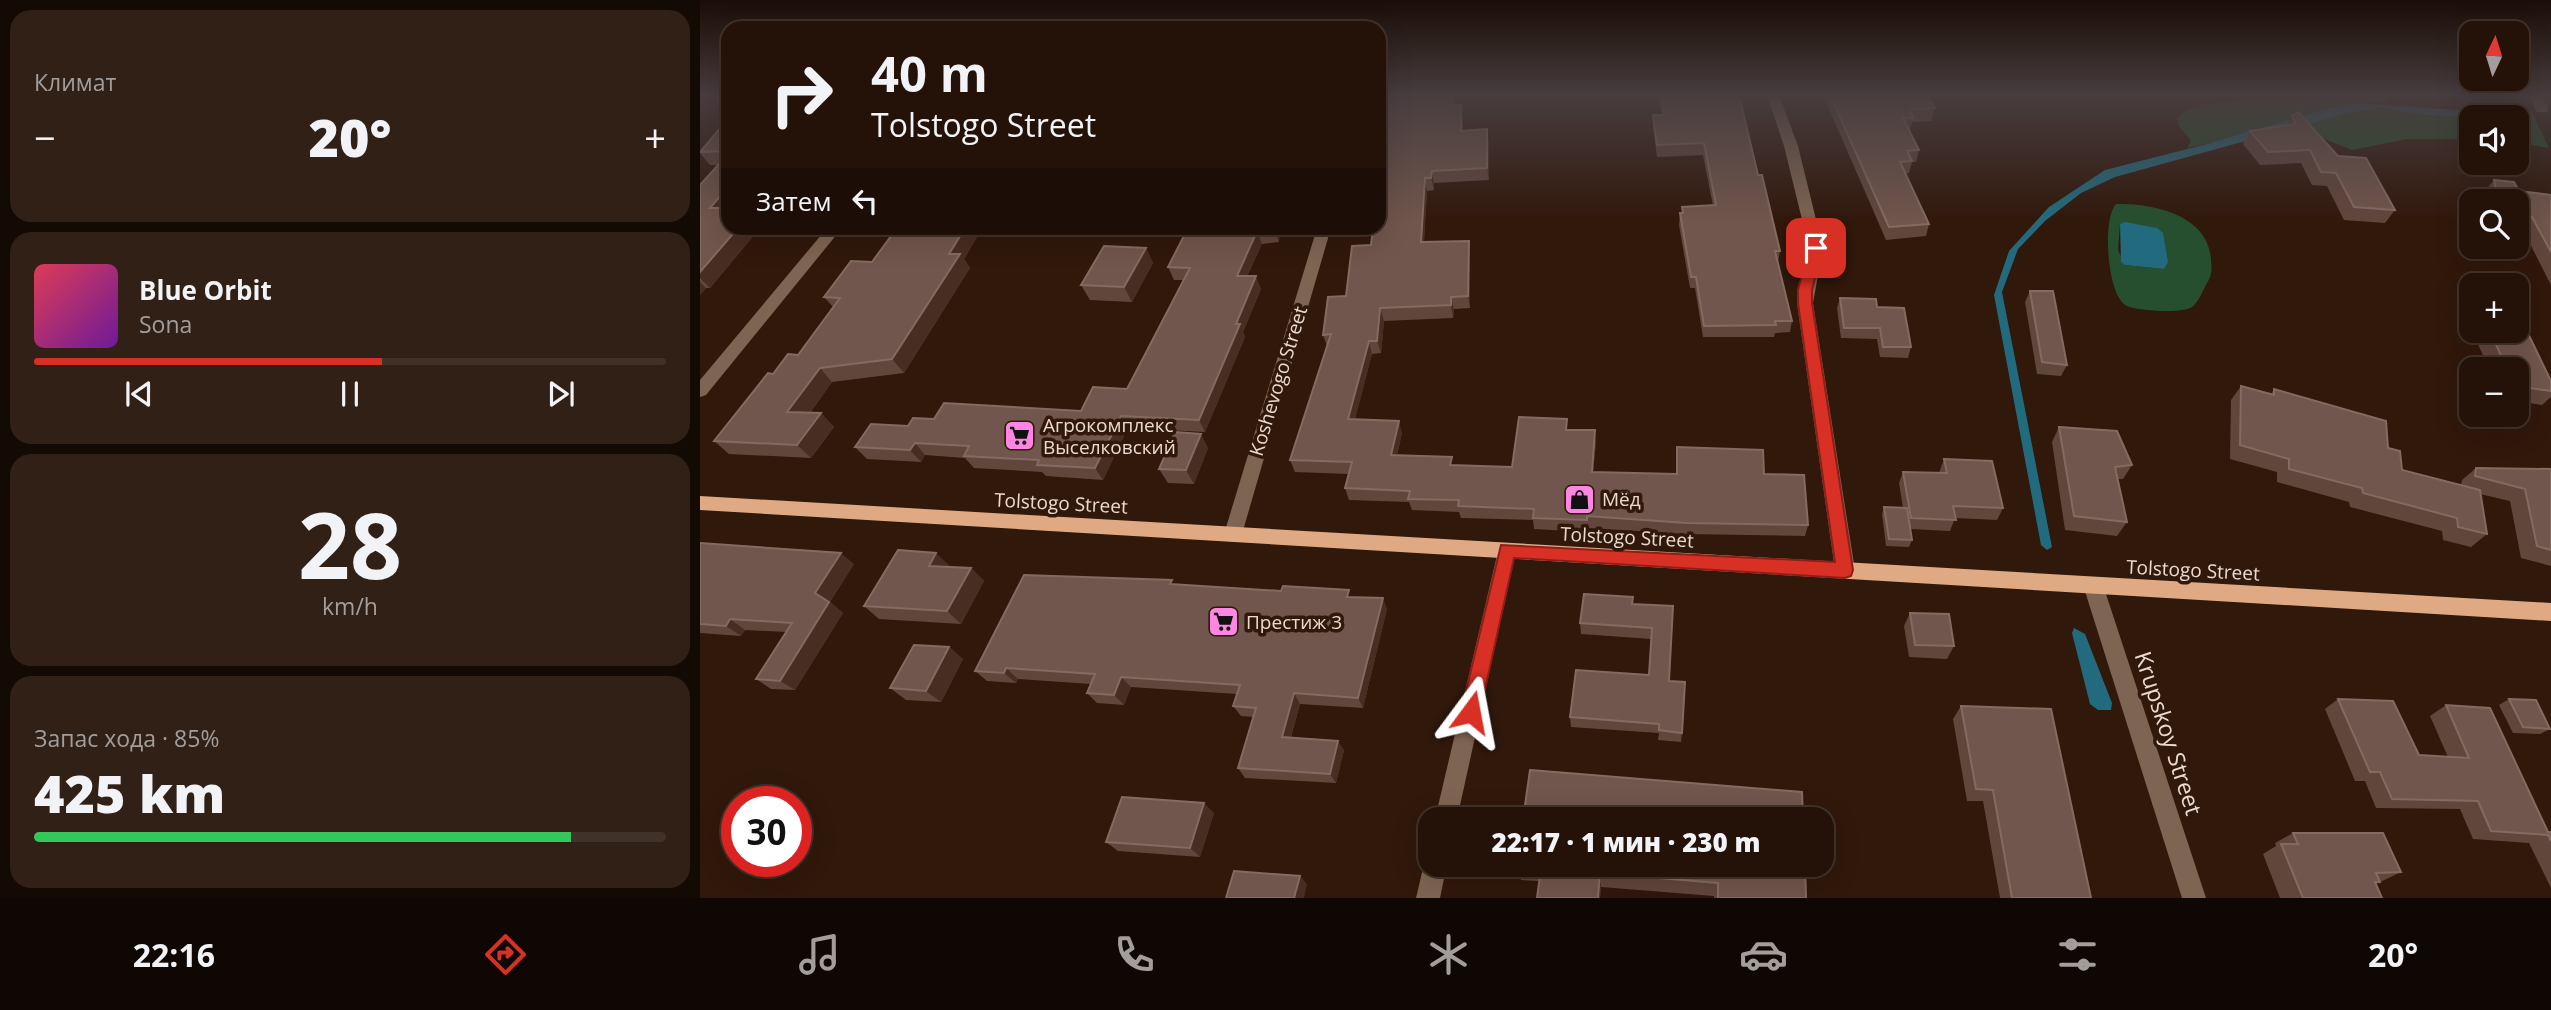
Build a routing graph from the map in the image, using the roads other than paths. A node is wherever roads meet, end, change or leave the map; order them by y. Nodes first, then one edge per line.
1 (1788, 137) edge
2 (829, 235) edge
3 (1322, 235) edge
4 (700, 391) edge
5 (700, 503) edge
6 (1233, 534) junction
7 (1507, 551) junction
8 (1845, 570) junction
9 (2093, 585) junction
10 (2551, 612) edge
11 (1449, 807) edge
12 (1433, 877) edge
13 (1428, 898) edge
14 (2194, 898) edge

1 - 8 street
2 - 4 street
3 - 6 street, Koshevogo Street
5 - 6 main road, Tolstogo Street
6 - 7 main road, Tolstogo Street
7 - 8 main road, Tolstogo Street
7 - 11 street
8 - 9 main road, Tolstogo Street
9 - 10 main road, Tolstogo Street
9 - 14 street, Krupskoy Street
12 - 13 street

